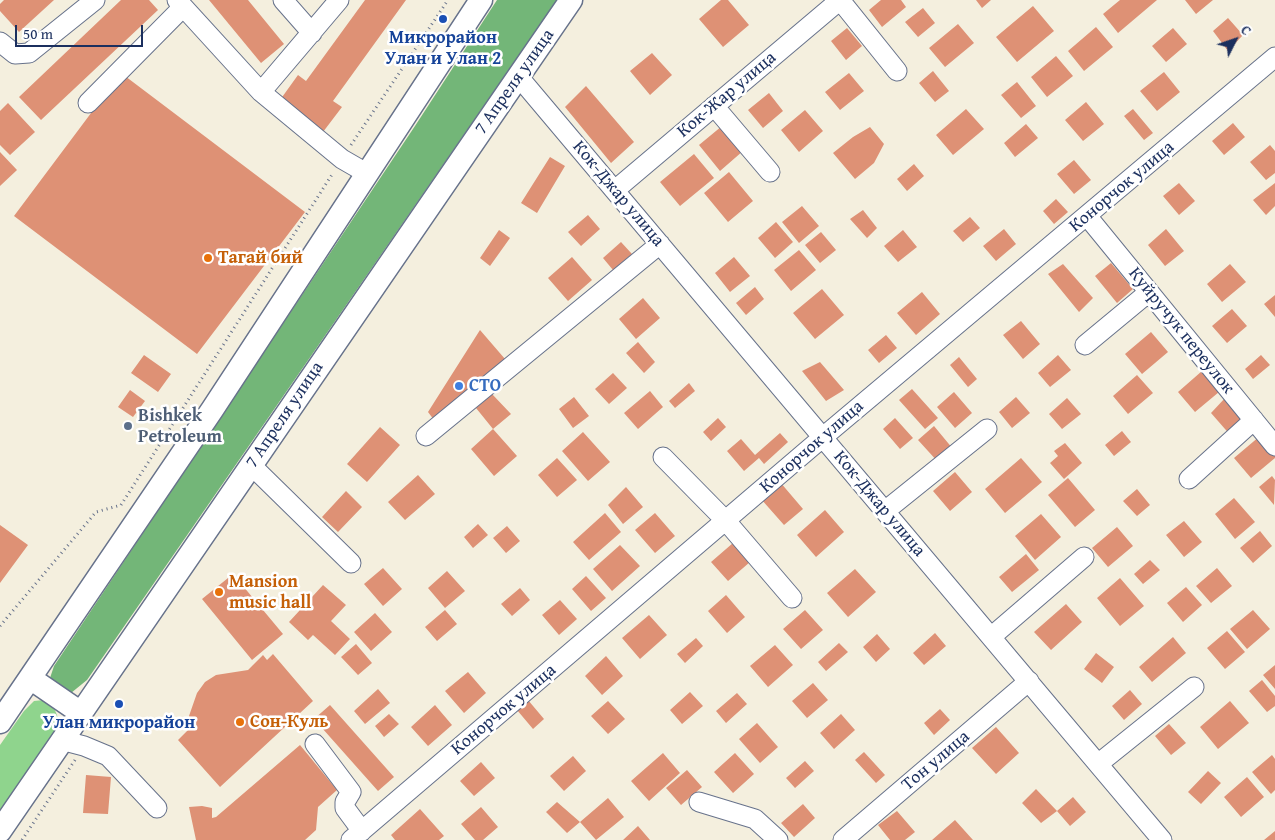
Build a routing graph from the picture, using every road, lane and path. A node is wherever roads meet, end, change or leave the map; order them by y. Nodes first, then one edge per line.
1 (95, 0) edge
2 (283, 0) edge
3 (338, 0) edge
4 (448, 0) edge
5 (481, 0) edge
6 (571, 0) edge
7 (840, 0) edge
8 (180, 4) edge
9 (312, 33) junction
10 (0, 42) edge
11 (1275, 57) edge
12 (897, 71) dead end
13 (518, 76) junction
14 (261, 92) junction
15 (88, 103) dead end
16 (714, 106) junction
17 (342, 159) junction
18 (770, 172) dead end
19 (368, 174) junction
20 (615, 190) junction
21 (1088, 216) junction
22 (660, 244) junction
23 (1149, 292) junction
24 (1085, 345) dead end
25 (1254, 420) junction
26 (987, 429) dead end
27 (426, 436) dead end
28 (823, 438) junction
29 (1275, 446) edge
30 (663, 457) dead end
31 (251, 465) junction
32 (1189, 479) dead end
33 (885, 511) junction
34 (726, 521) junction
35 (1084, 557) dead end
36 (351, 563) dead end
37 (792, 598) dead end
38 (0, 626) edge
39 (991, 637) junction
40 (30, 678) junction
41 (1028, 681) junction
42 (1194, 687) dead end
43 (81, 713) junction
44 (0, 722) edge
45 (61, 740) junction
46 (315, 744) dead end
47 (1098, 764) junction
48 (699, 802) dead end
49 (156, 808) dead end
50 (0, 831) edge
51 (357, 836) edge
52 (778, 840) edge
53 (842, 840) edge
54 (1162, 840) edge

1 - 10 street
2 - 9 street
3 - 9 street
4 - 17 path
5 - 19 main road
6 - 13 main road, 7 Апреля улица
7 - 12 street
7 - 16 street, Кок-Жар улица
8 - 14 street
8 - 15 street
9 - 14 street
11 - 21 street, Конорчок улица
13 - 20 street, Кок-Джар улица
13 - 31 main road, 7 Апреля улица
14 - 17 street
16 - 18 street
16 - 20 street, Кок-Жар улица
17 - 19 street
17 - 38 path
19 - 40 main road
20 - 22 street, Кок-Джар улица
21 - 23 street, Куйручук переулок
21 - 28 street, Конорчок улица
22 - 27 street
22 - 28 street, Кок-Джар улица
23 - 24 street
23 - 25 street, Куйручук переулок
25 - 29 street, Куйручук переулок
25 - 32 street
26 - 33 street
28 - 33 street, Кок-Джар улица
28 - 34 street, Конорчок улица
30 - 34 street
31 - 36 street
31 - 43 main road, 7 Апреля улица
33 - 39 street, Кок-Джар улица
34 - 37 street
34 - 51 street, Конорчок улица
35 - 39 street
39 - 41 street, Кок-Джар улица
40 - 43 main road
40 - 44 main road
41 - 47 street, Кок-Джар улица
41 - 53 street, Тон улица
42 - 47 street
43 - 45 main road, 7 Апреля улица
45 - 49 street
45 - 50 main road, 7 Апреля улица
46 - 51 street
47 - 54 street, Кок-Джар улица
48 - 52 street

